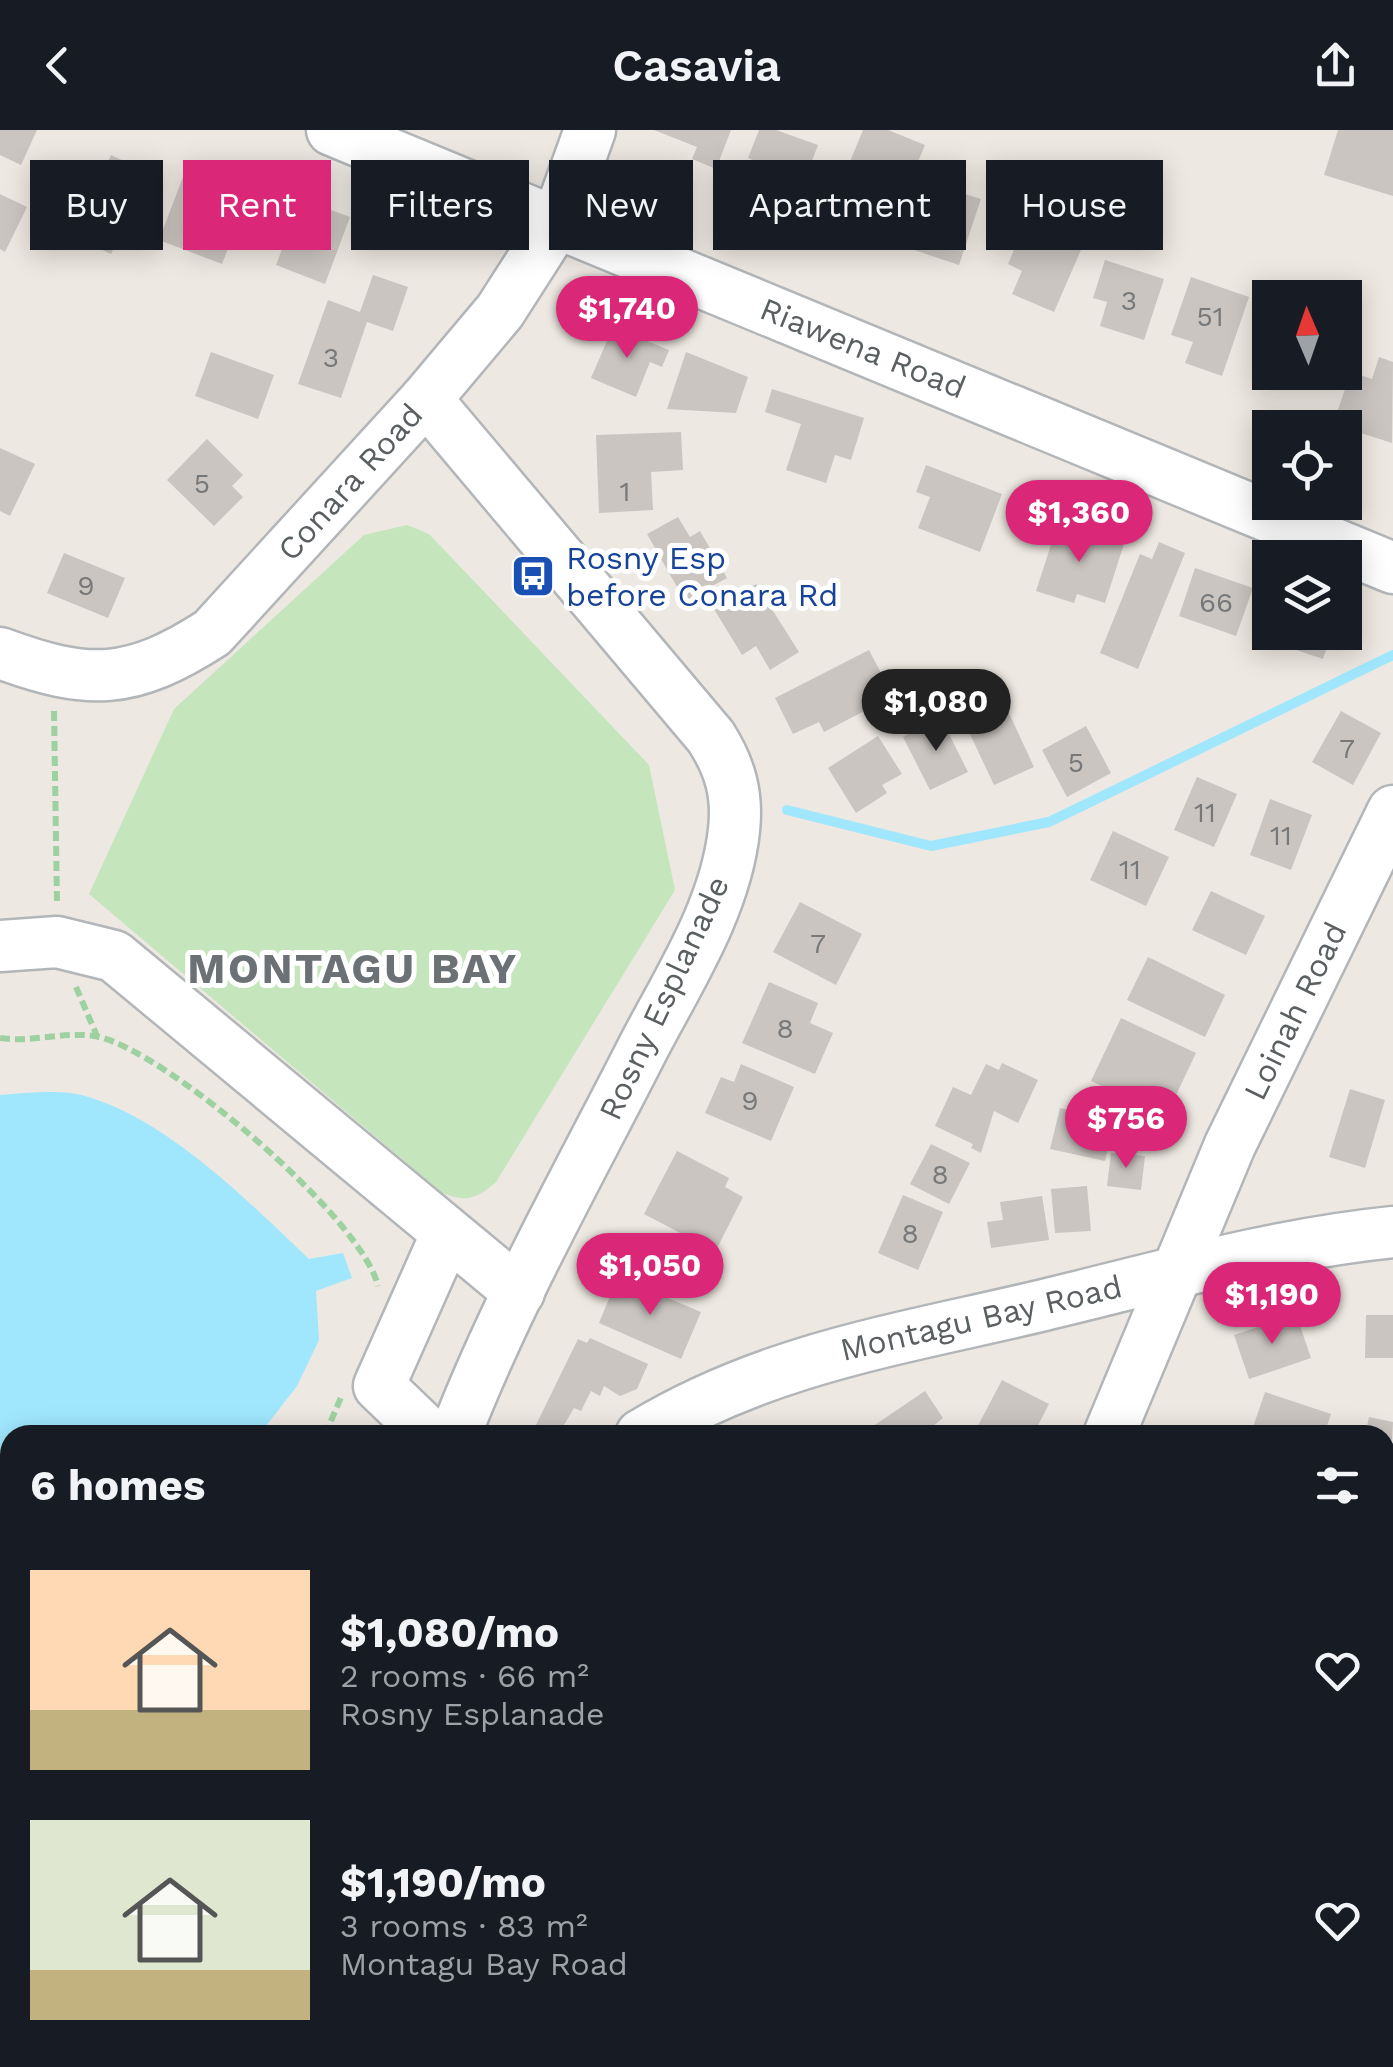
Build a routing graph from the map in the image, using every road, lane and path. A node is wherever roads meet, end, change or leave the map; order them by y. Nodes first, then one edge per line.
1 (332, 130) edge
2 (590, 130) edge
3 (579, 160) edge
4 (549, 219) edge
5 (549, 234) edge
6 (625, 250) edge
7 (426, 399) junction
8 (1393, 568) edge
9 (0, 652) edge
10 (53, 672) junction
11 (1393, 811) edge
12 (57, 942) junction
13 (0, 946) edge
14 (97, 1036) junction
15 (0, 1038) edge
16 (1393, 1232) edge
17 (447, 1233) junction
18 (1180, 1270) junction
19 (519, 1292) junction
20 (380, 1299) dead end
21 (347, 1384) dead end
22 (329, 1425) edge
23 (420, 1425) edge
24 (459, 1425) edge
25 (659, 1425) edge
26 (1113, 1425) edge

1 - 4 street, Riawena Road
2 - 3 street, Conara Road
5 - 7 street, Conara Road
6 - 8 street, Riawena Road
7 - 10 street, Conara Road
7 - 19 street, Rosny Esplanade
9 - 10 street, Conara Road
10 - 12 path
11 - 18 street, Loinah Road
12 - 13 street
12 - 14 path
12 - 17 street
14 - 15 path
14 - 20 path
16 - 18 street, Montagu Bay Road
17 - 19 street
17 - 23 street
18 - 25 street, Montagu Bay Road
18 - 26 street, Loinah Road
19 - 24 street, Rosny Esplanade
21 - 22 path

